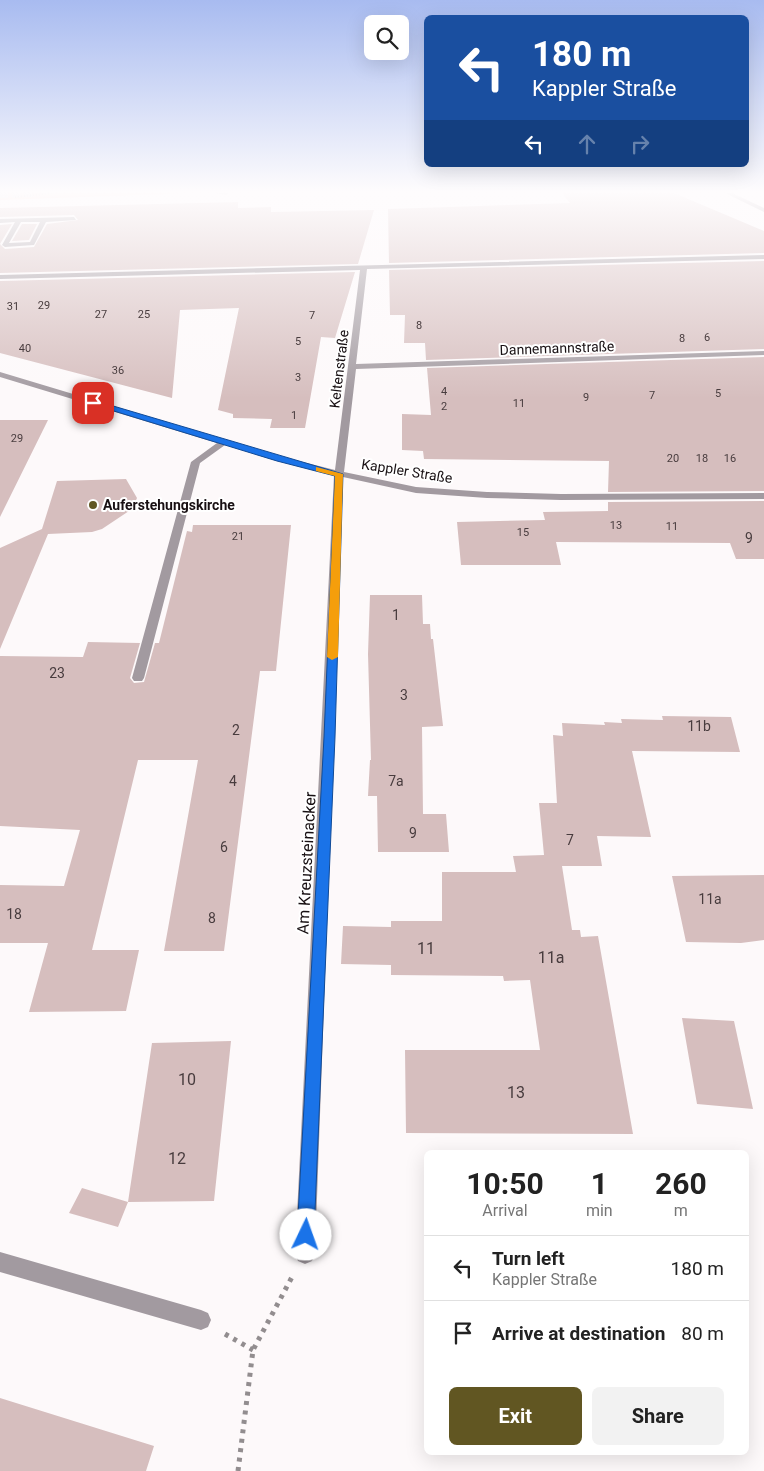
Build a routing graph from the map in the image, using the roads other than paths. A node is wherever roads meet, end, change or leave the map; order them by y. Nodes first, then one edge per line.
1 (578, 262) edge
2 (364, 267) junction
3 (0, 277) edge
4 (764, 353) edge
5 (351, 368) junction
6 (0, 374) edge
7 (224, 442) junction
8 (339, 474) junction
9 (764, 496) edge
10 (138, 678) dead end
11 (305, 1254) road end
12 (0, 1262) edge
13 (201, 1320) dead end

1 - 2 street
2 - 3 street
2 - 5 street, Keltenstraße
4 - 5 street, Dannemannstraße
5 - 8 street, Keltenstraße
6 - 7 street, Kappler Straße
7 - 8 street, Kappler Straße
7 - 10 street
8 - 9 street, Kappler Straße
8 - 11 street, Am Kreuzsteinacker
12 - 13 street

